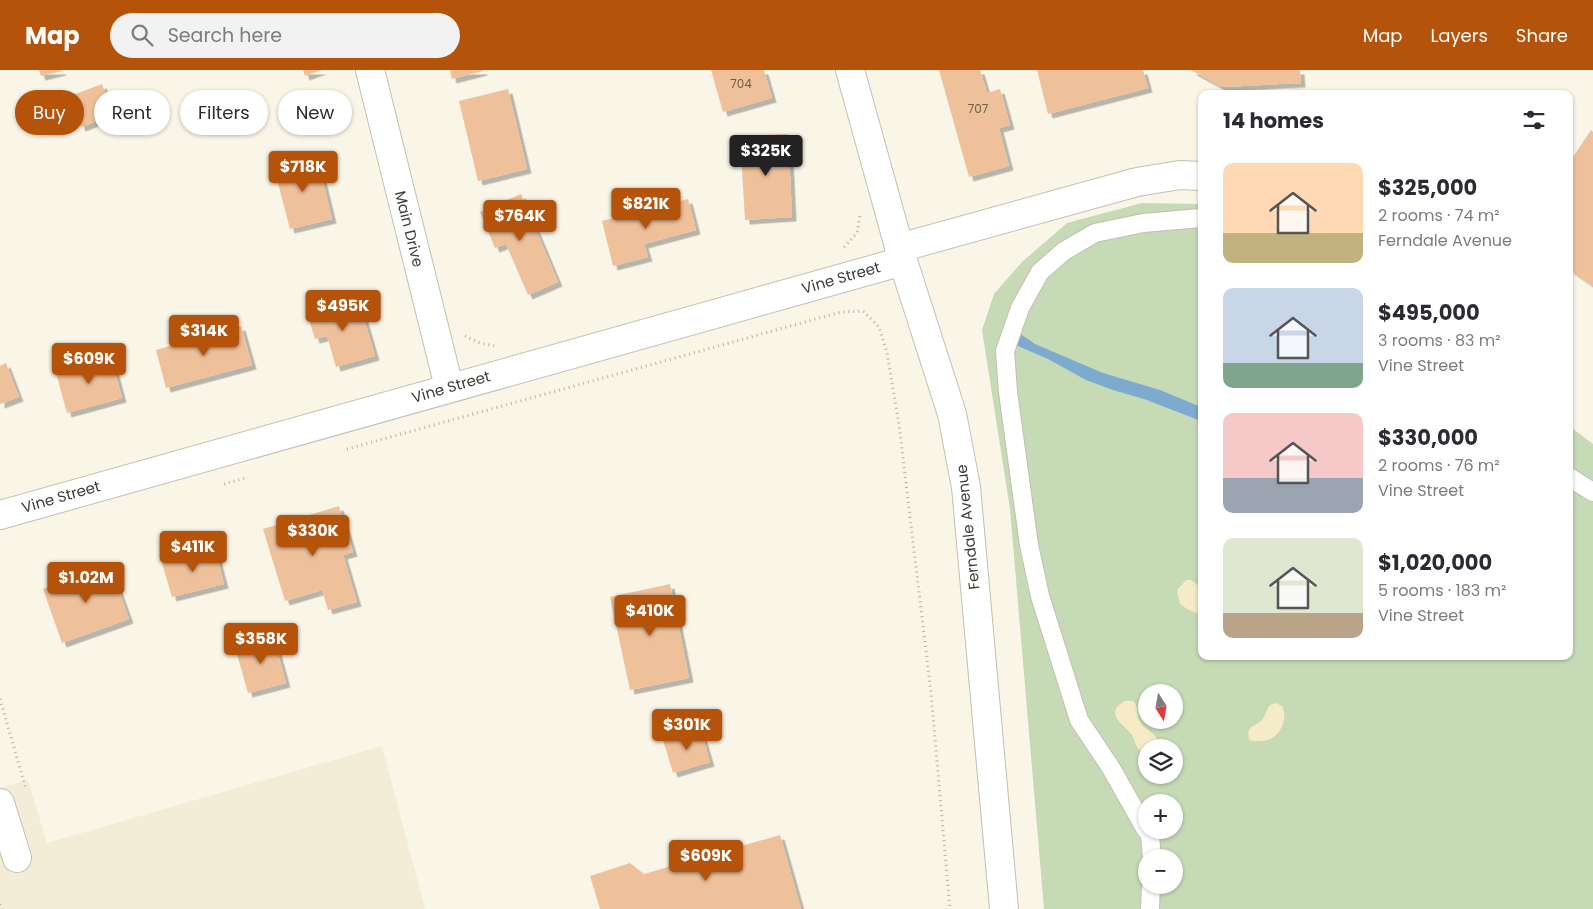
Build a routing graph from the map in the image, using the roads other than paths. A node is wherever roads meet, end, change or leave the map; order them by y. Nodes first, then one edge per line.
1 (370, 70) edge
2 (850, 70) edge
3 (1198, 176) edge
4 (1198, 218) edge
5 (901, 254) junction
6 (449, 387) junction
7 (1573, 480) edge
8 (1593, 492) edge
9 (0, 515) edge
10 (0, 803) edge
11 (1138, 816) edge
12 (16, 858) dead end
13 (1151, 894) edge
14 (1004, 909) edge
15 (1150, 909) edge

1 - 6 street, Main Drive
2 - 5 street, Ferndale Avenue
3 - 5 street, Vine Street
4 - 11 lane
5 - 6 street, Vine Street
5 - 14 street, Ferndale Avenue
6 - 9 street, Vine Street
7 - 8 lane
10 - 12 street
13 - 15 lane

